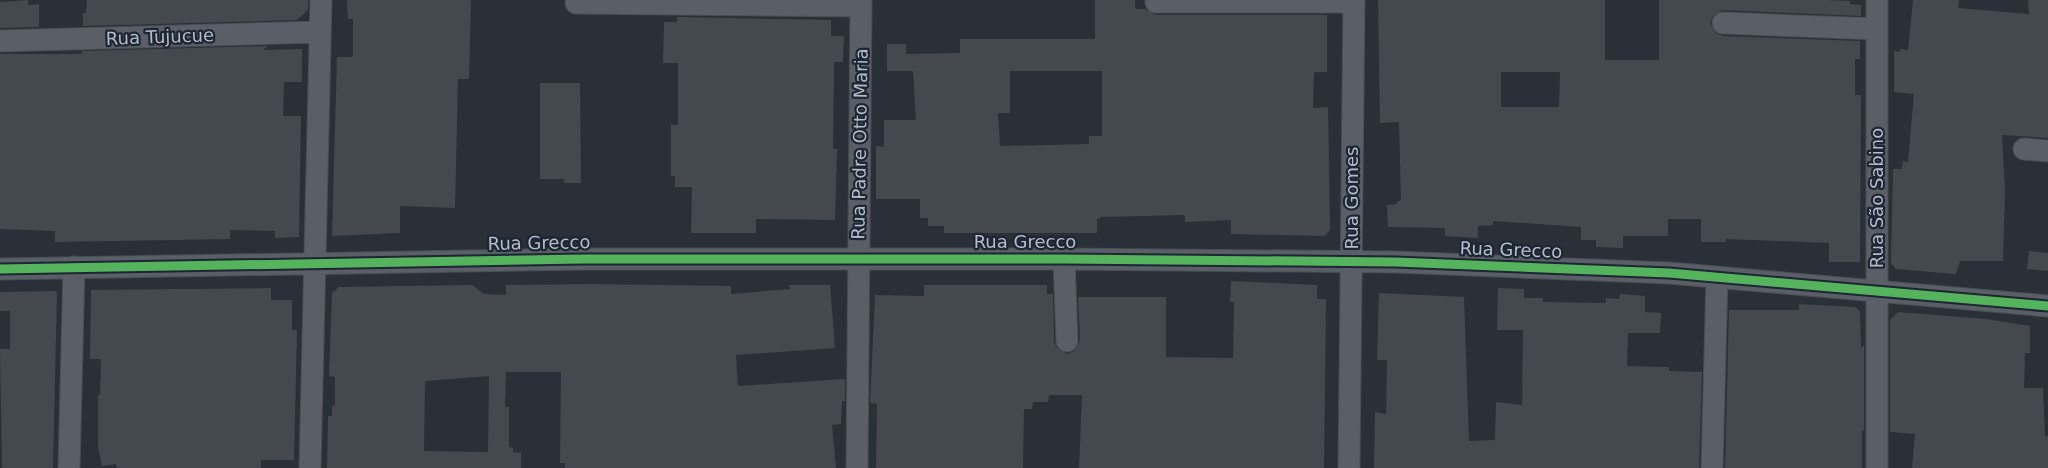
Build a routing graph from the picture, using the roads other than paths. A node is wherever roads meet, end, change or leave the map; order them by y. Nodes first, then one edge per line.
1 (321, 0) edge
2 (1877, 0) edge
3 (1354, 1) edge
4 (1156, 2) dead end
5 (576, 3) dead end
6 (861, 3) edge
7 (1724, 22) dead end
8 (1877, 28) junction
9 (320, 32) junction
10 (0, 41) edge
11 (2025, 149) dead end
12 (2048, 152) edge
13 (859, 259) junction
14 (1064, 259) junction
15 (1352, 262) junction
16 (315, 263) junction
17 (74, 267) junction
18 (0, 269) edge
19 (1717, 277) junction
20 (1877, 291) junction
21 (2048, 306) edge
22 (1067, 341) dead end
23 (69, 468) edge
24 (310, 468) edge
25 (857, 468) edge
26 (1349, 468) edge
27 (1712, 468) edge
28 (1876, 468) edge

1 - 9 street
2 - 8 street, Rua São Sabino
3 - 4 street
3 - 15 street, Rua Gomes
5 - 6 street
6 - 13 street, Rua Padre Otto Maria
7 - 8 street
8 - 20 street, Rua São Sabino
9 - 10 street, Rua Tujucue
9 - 16 street
11 - 12 street
13 - 14 street, Rua Grecco
13 - 16 street, Rua Grecco
13 - 25 street, Rua Padre Otto Maria
14 - 15 street, Rua Grecco
14 - 22 street
15 - 19 street, Rua Grecco
15 - 26 street, Rua Gomes
16 - 17 street, Rua Grecco
16 - 24 street
17 - 18 street, Rua Grecco
17 - 23 street
19 - 20 street, Rua Grecco
19 - 27 street
20 - 21 street, Rua Grecco
20 - 28 street, Rua São Sabino

